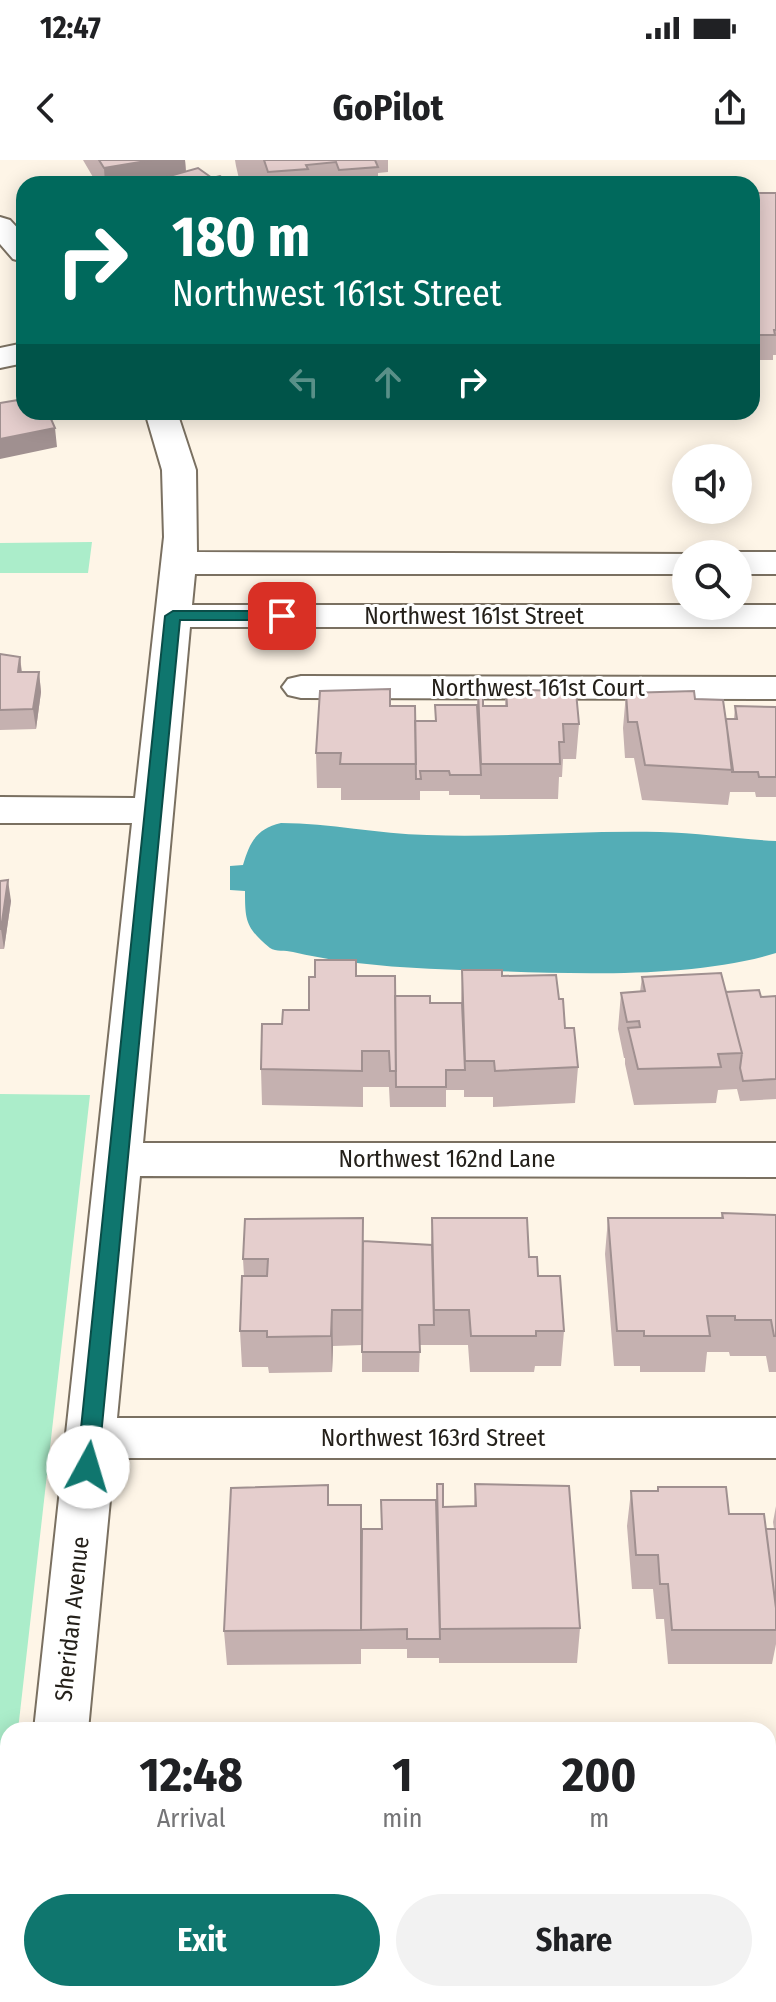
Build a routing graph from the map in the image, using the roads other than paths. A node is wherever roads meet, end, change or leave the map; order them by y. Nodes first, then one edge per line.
1 (0, 226) edge
2 (16, 244) edge
3 (163, 420) edge
4 (178, 563) junction
5 (672, 563) edge
6 (752, 563) edge
7 (776, 563) edge
8 (173, 616) junction
9 (776, 616) edge
10 (301, 687) dead end
11 (776, 688) edge
12 (0, 810) edge
13 (153, 811) junction
14 (118, 1159) junction
15 (776, 1160) edge
16 (90, 1438) junction
17 (776, 1438) edge
18 (62, 1722) edge

1 - 2 street
3 - 4 street, Sheridan Avenue
4 - 5 street
4 - 8 street, Sheridan Avenue
6 - 7 street
8 - 9 street, Northwest 161st Street
8 - 13 street, Sheridan Avenue
10 - 11 street, Northwest 161st Court
12 - 13 street
13 - 14 street, Sheridan Avenue
14 - 15 street, Northwest 162nd Lane
14 - 16 street, Sheridan Avenue
16 - 17 street, Northwest 163rd Street
16 - 18 street, Sheridan Avenue

